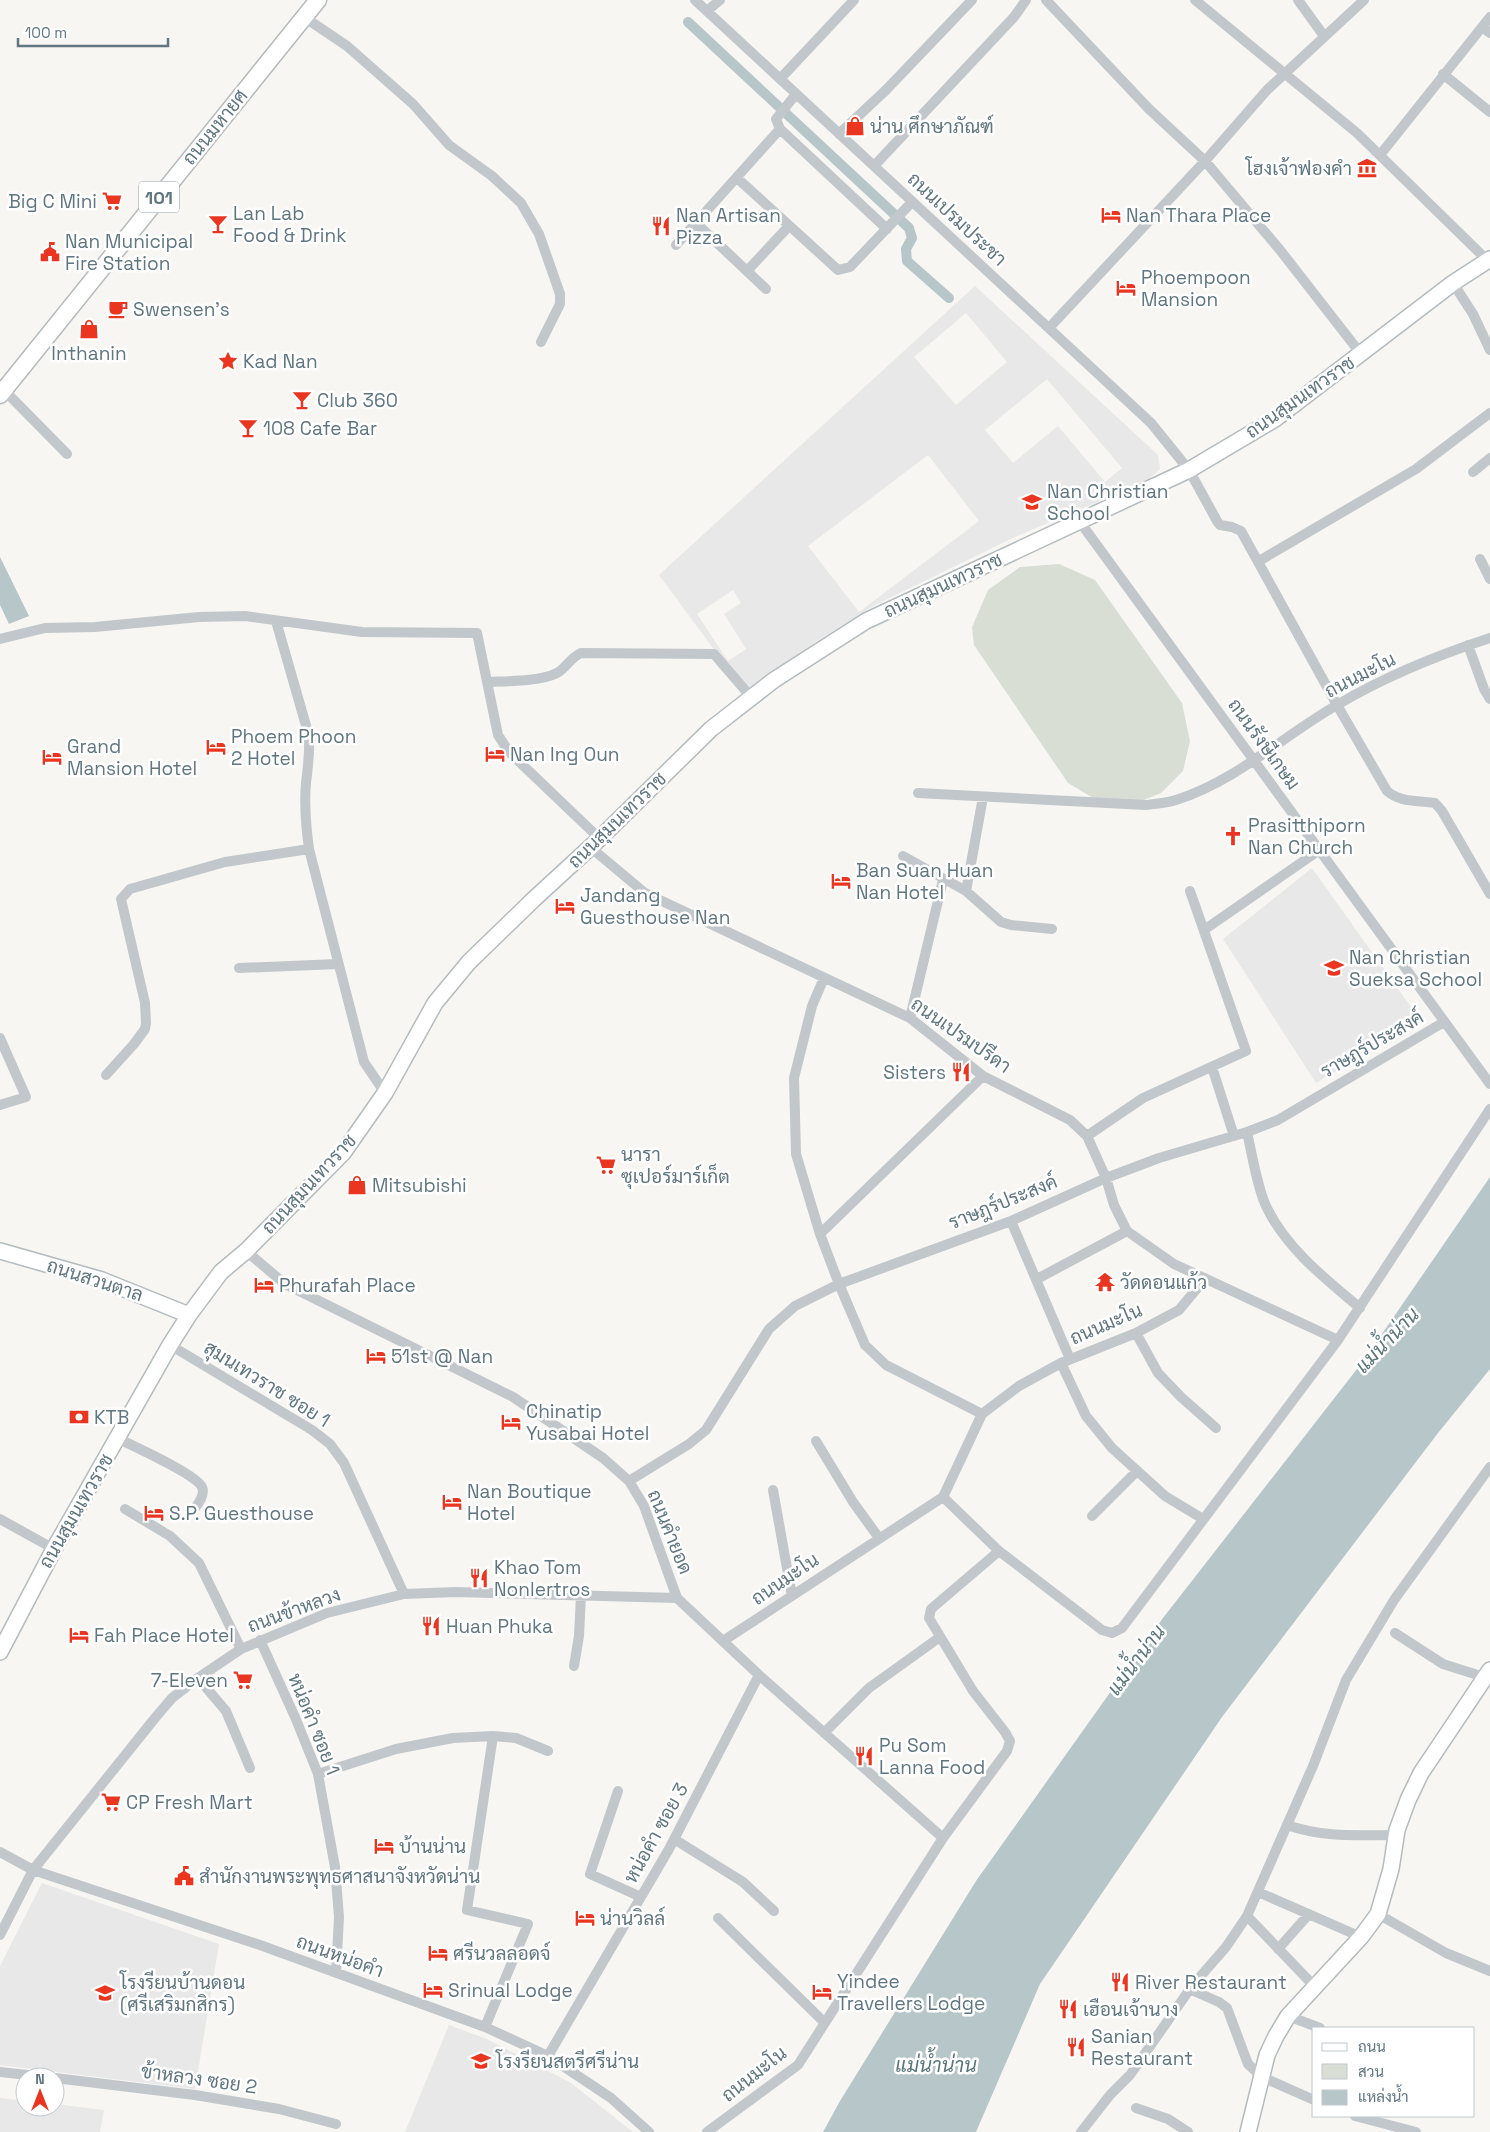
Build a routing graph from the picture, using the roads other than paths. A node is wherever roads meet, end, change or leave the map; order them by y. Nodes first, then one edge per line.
1 (318, 0) edge
2 (695, 0) edge
3 (720, 0) edge
4 (854, 0) edge
5 (972, 0) edge
6 (1026, 0) edge
7 (1046, 0) edge
8 (1195, 0) edge
9 (1298, 0) edge
10 (1364, 0) edge
11 (706, 11) junction
12 (304, 17) junction
13 (1490, 17) edge
14 (1486, 30) edge
15 (1324, 36) junction
16 (1284, 72) junction
17 (1443, 74) junction
18 (780, 79) junction
19 (796, 94) junction
20 (1490, 112) edge
21 (780, 129) junction
22 (839, 134) junction
23 (1380, 155) junction
24 (1205, 161) junction
25 (874, 166) junction
26 (737, 178) junction
27 (912, 202) junction
28 (696, 223) junction
29 (789, 226) junction
30 (886, 230) junction
31 (676, 245) dead end
32 (1488, 259) edge
33 (747, 272) junction
34 (1453, 284) junction
35 (766, 289) dead end
36 (1049, 328) junction
37 (541, 342) dead end
38 (1490, 350) edge
39 (1362, 354) junction
40 (2, 392) edge
41 (1490, 413) edge
42 (67, 454) dead end
43 (1490, 458) edge
44 (1189, 470) junction
45 (1473, 472) dead end
46 (1080, 522) junction
47 (1480, 560) dead end
48 (1259, 561) junction
49 (1490, 579) edge
50 (276, 621) junction
51 (1490, 638) edge
52 (0, 639) edge
53 (1468, 645) junction
54 (487, 682) junction
55 (751, 697) junction
56 (1490, 698) edge
57 (1337, 705) junction
58 (1255, 760) junction
59 (918, 793) dead end
60 (983, 797) junction
61 (595, 843) junction
62 (309, 849) junction
63 (1318, 851) junction
64 (903, 856) dead end
65 (944, 880) junction
66 (966, 891) junction
67 (1190, 891) dead end
68 (1490, 894) edge
69 (1052, 929) dead end
70 (1204, 930) junction
71 (338, 964) junction
72 (239, 968) dead end
73 (824, 978) junction
74 (910, 1018) junction
75 (1444, 1022) junction
76 (0, 1038) edge
77 (1212, 1067) junction
78 (106, 1076) dead end
79 (983, 1076) junction
80 (1490, 1084) edge
81 (385, 1093) junction
82 (0, 1105) edge
83 (1490, 1108) edge
84 (1246, 1132) junction
85 (1087, 1136) junction
86 (1234, 1136) junction
87 (1106, 1178) junction
88 (1011, 1221) junction
89 (1127, 1231) junction
90 (820, 1234) junction
91 (0, 1251) edge
92 (246, 1251) junction
93 (1036, 1279) junction
94 (1204, 1280) junction
95 (839, 1284) junction
96 (1360, 1308) junction
97 (189, 1315) junction
98 (1136, 1333) junction
99 (1338, 1340) junction
100 (170, 1345) junction
101 (1066, 1361) junction
102 (982, 1414) junction
103 (1216, 1428) dead end
104 (117, 1438) junction
105 (816, 1441) dead end
106 (1490, 1467) edge
107 (1137, 1471) junction
108 (629, 1480) junction
109 (772, 1490) dead end
110 (943, 1497) junction
111 (196, 1508) dead end
112 (125, 1509) dead end
113 (1092, 1516) dead end
114 (0, 1519) edge
115 (1203, 1519) junction
116 (879, 1538) junction
117 (54, 1549) junction
118 (999, 1551) junction
119 (404, 1594) junction
120 (581, 1595) junction
121 (792, 1596) junction
122 (677, 1598) junction
123 (1395, 1633) dead end
124 (940, 1636) junction
125 (260, 1640) junction
126 (723, 1641) junction
127 (241, 1649) junction
128 (0, 1652) edge
129 (574, 1666) dead end
130 (1487, 1673) edge
131 (759, 1675) junction
132 (198, 1678) junction
133 (824, 1733) junction
134 (493, 1736) junction
135 (548, 1751) dead end
136 (250, 1768) dead end
137 (318, 1774) junction
138 (618, 1791) dead end
139 (1287, 1826) junction
140 (1396, 1835) junction
141 (943, 1838) junction
142 (674, 1839) junction
143 (0, 1852) edge
144 (33, 1870) junction
145 (1258, 1892) junction
146 (641, 1897) junction
147 (774, 1911) dead end
148 (1310, 1914) junction
149 (1378, 1914) junction
150 (1247, 1916) junction
151 (718, 1918) dead end
152 (0, 1935) edge
153 (1361, 1937) junction
154 (1278, 1948) junction
155 (1490, 1972) edge
156 (336, 1973) junction
157 (1315, 1987) junction
158 (1189, 1989) junction
159 (1288, 2016) junction
160 (825, 2023) junction
161 (1317, 2027) edge
162 (485, 2028) junction
163 (548, 2056) junction
164 (0, 2072) edge
165 (15, 2074) edge
166 (1262, 2077) junction
167 (65, 2079) edge
168 (1312, 2099) edge
169 (1136, 2108) dead end
170 (1359, 2117) edge
171 (336, 2124) dead end
172 (649, 2132) edge
173 (708, 2132) edge
174 (1081, 2132) edge
175 (1188, 2132) edge
176 (1248, 2132) edge
177 (1416, 2132) edge

1 - 12 main road, ถนนมหายศ / 101
2 - 11 street, ถนนเปรมประชา
3 - 11 street
4 - 18 street
5 - 22 street
6 - 25 street
7 - 24 street
8 - 16 street
9 - 15 street
10 - 15 street
11 - 18 street, ถนนเปรมประชา
12 - 37 street
12 - 40 main road, ถนนมหายศ / 101
13 - 14 street
14 - 17 street
15 - 16 street
16 - 23 street
16 - 24 street
17 - 20 street
17 - 23 street
18 - 19 street, ถนนเปรมประชา
19 - 21 street
19 - 22 street, ถนนเปรมประชา
21 - 26 street
21 - 30 street
22 - 25 street, ถนนเปรมประชา
23 - 32 street
24 - 36 street
24 - 39 street
25 - 27 street, ถนนเปรมประชา
26 - 28 street
26 - 29 street
27 - 30 street
27 - 36 street, ถนนเปรมประชา
28 - 31 street
28 - 33 street
29 - 30 street
29 - 33 street
32 - 34 street, ถนนสุมนเทวราช
33 - 35 street
34 - 38 street
34 - 39 street, ถนนสุมนเทวราช
36 - 44 street, ถนนเปรมประชา
39 - 44 street, ถนนสุมนเทวราช
40 - 42 street
41 - 48 street
43 - 45 street
44 - 46 street, ถนนสุมนเทวราช
44 - 48 street, ถนนเปรมประชา
46 - 55 street, ถนนสุมนเทวราช
46 - 58 street, ถนนรังษีเกษม
47 - 49 street
48 - 57 street, ถนนเปรมประชา
50 - 52 street
50 - 54 street, ถนนเปรมปรีดา
50 - 62 street
51 - 53 street, ถนนมะโน
53 - 56 street
53 - 57 street, ถนนมะโน
54 - 55 street
54 - 61 street, ถนนเปรมปรีดา
55 - 61 street, ถนนสุมนเทวราช
57 - 58 street, ถนนมะโน
57 - 68 street, ถนนเปรมประชา
58 - 60 street, ถนนมะโน
58 - 63 street, ถนนรังษีเกษม
59 - 60 street, ถนนมะโน
60 - 66 street
61 - 73 street, ถนนเปรมปรีดา
61 - 81 street, ถนนสุมนเทวราช
62 - 71 street
62 - 78 street
63 - 70 street
63 - 75 street, ถนนรังษีเกษม
64 - 65 street
65 - 66 street
65 - 74 street
66 - 69 street
67 - 70 street
70 - 77 street
71 - 72 street
71 - 81 street
73 - 74 street, ถนนเปรมปรีดา
73 - 90 street
74 - 79 street, ถนนเปรมปรีดา
75 - 80 street, ถนนรังษีเกษม
75 - 84 street, ราษฎร์ประสงค์
76 - 82 street
77 - 85 street
77 - 86 street
79 - 85 street, ถนนเปรมปรีดา
79 - 90 street
81 - 92 street, ถนนสุมนเทวราช
83 - 96 street
84 - 86 street, ราษฎร์ประสงค์
84 - 96 street
85 - 87 street, ถนนเปรมปรีดา
86 - 87 street, ราษฎร์ประสงค์
87 - 88 street, ราษฎร์ประสงค์
87 - 89 street, ถนนเปรมปรีดา
88 - 93 street
88 - 95 street, ราษฎร์ประสงค์
89 - 93 street
89 - 94 street, ถนนเปรมปรีดา
90 - 95 street
91 - 97 street, ถนนสวนตาล
92 - 97 street, ถนนสุมนเทวราช
92 - 108 street, ถนนคำยอด
93 - 101 street
94 - 98 street, ถนนมะโน
94 - 99 street
95 - 102 street
95 - 108 street, ราษฎร์ประสงค์
96 - 99 street
97 - 100 street, ถนนสุมนเทวราช
98 - 101 street, ถนนมะโน
98 - 103 street
99 - 115 street
100 - 104 street, ถนนสุมนเทวราช
100 - 119 street, สุมนเทวราช ซอย 1
101 - 102 street, ถนนมะโน
101 - 107 street
102 - 110 street, ถนนมะโน
104 - 111 street
104 - 117 street, ถนนสุมนเทวราช
105 - 116 street
106 - 139 street
107 - 113 street
107 - 115 street
108 - 122 street, ถนนคำยอด
109 - 121 street
110 - 116 street, ถนนมะโน
110 - 118 street
112 - 127 street
114 - 117 street
115 - 118 street
116 - 121 street, ถนนมะโน
117 - 128 street, ถนนสุมนเทวราช
118 - 124 street, ถนนมะโน
119 - 120 street, ถนนข้าหลวง
119 - 125 street, ถนนข้าหลวง
120 - 122 street, ถนนข้าหลวง
120 - 129 street
121 - 126 street, ถนนมะโน
122 - 126 street, ถนนคำยอด
123 - 130 street
124 - 133 street
124 - 141 street, ถนนมะโน
125 - 127 street, ถนนข้าหลวง
125 - 137 street, หน่อคำ ซอย 1
126 - 131 street, ถนนคำยอด
127 - 132 street, ถนนข้าหลวง
130 - 140 street
131 - 133 street, ถนนคำยอด
131 - 142 street, หน่อคำ ซอย 3
132 - 136 street
132 - 144 street, ถนนข้าหลวง
133 - 141 street, ถนนคำยอด
134 - 135 street
134 - 137 street
134 - 162 street
137 - 156 street, หน่อคำ ซอย 1
138 - 146 street
139 - 140 street
139 - 145 street
140 - 149 street
141 - 160 street, ถนนมะโน
142 - 146 street, หน่อคำ ซอย 3
142 - 147 street
143 - 144 street, ถนนหน่อคำ
144 - 152 street, ถนนข้าหลวง
144 - 156 street, ถนนหน่อคำ
145 - 148 street
145 - 150 street
146 - 163 street, หน่อคำ ซอย 3
148 - 153 street
148 - 154 street
149 - 153 street
149 - 155 street
150 - 154 street
150 - 158 street
151 - 160 street
153 - 157 street
154 - 157 street
156 - 162 street, ถนนหน่อคำ
157 - 159 street
158 - 166 street
158 - 174 street
159 - 161 street
159 - 166 street
160 - 173 street, ถนนมะโน
162 - 163 street, ถนนหน่อคำ
163 - 172 street, ถนนหน่อคำ
164 - 165 street
166 - 168 street
166 - 176 street
167 - 171 street, ข้าหลวง ซอย 2
169 - 175 street
170 - 177 street

